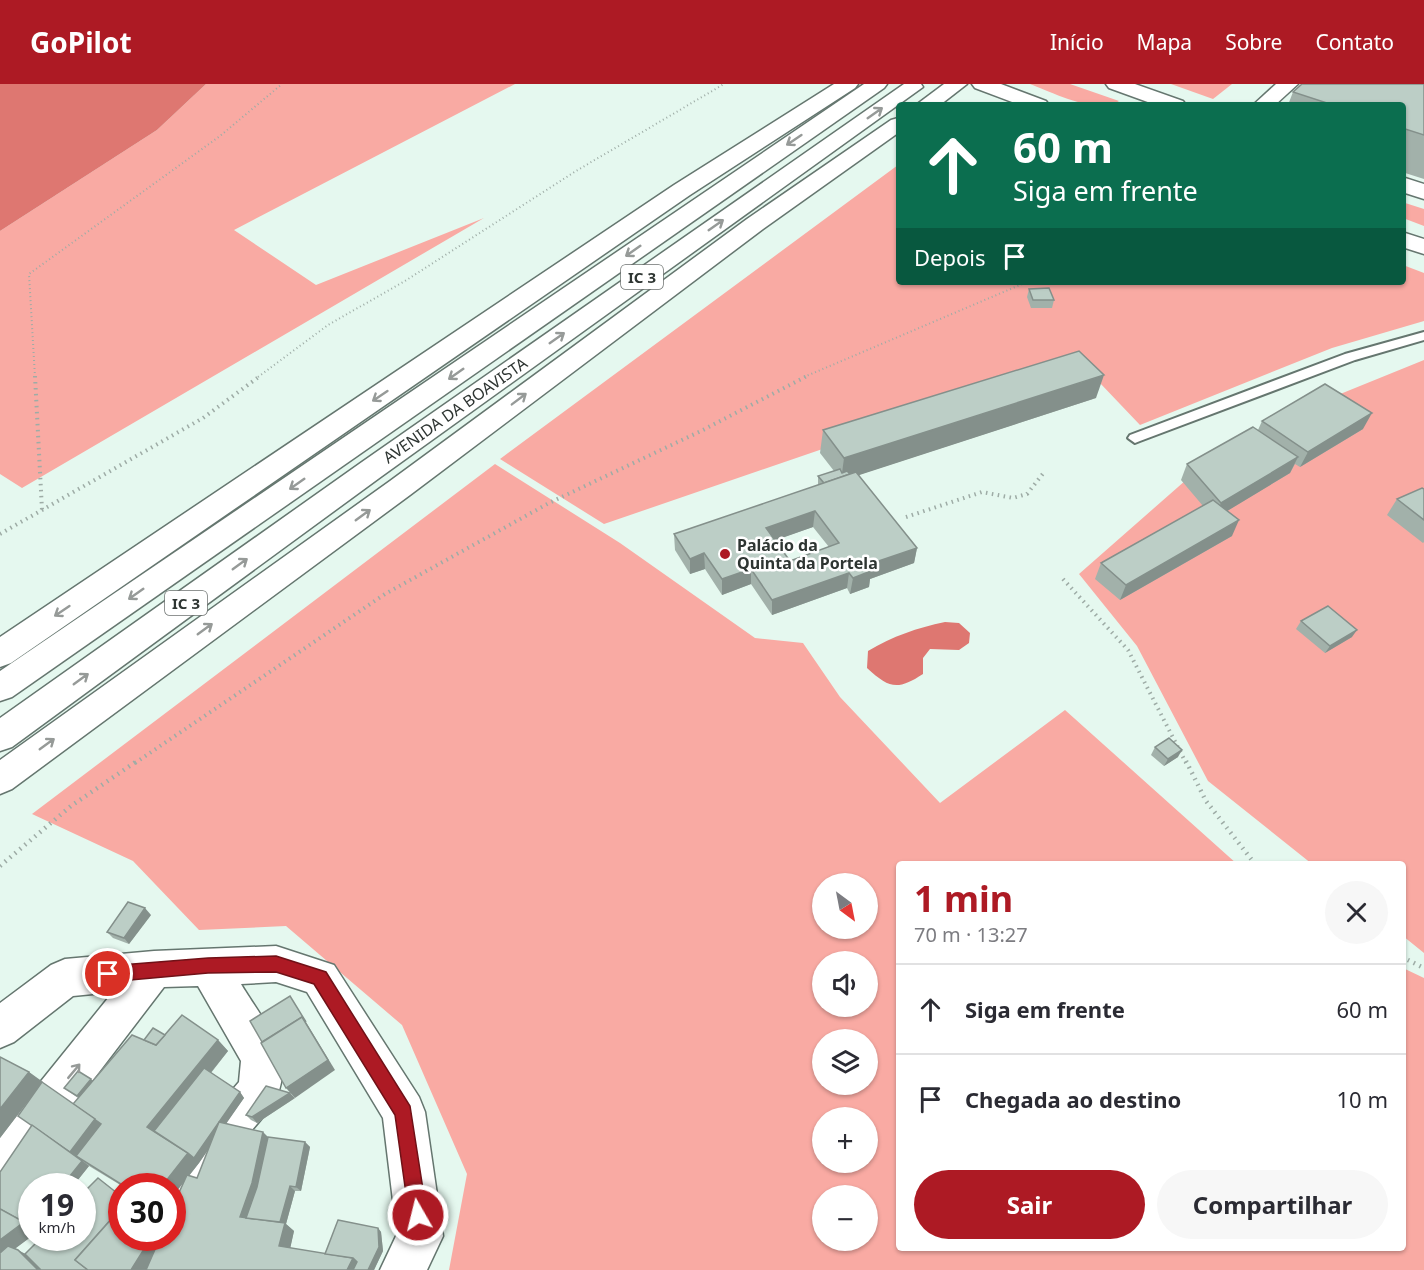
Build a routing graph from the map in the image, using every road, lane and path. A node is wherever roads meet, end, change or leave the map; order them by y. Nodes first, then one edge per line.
1 (282, 84) edge
2 (724, 84) edge
3 (848, 84) edge
4 (877, 84) edge
5 (957, 84) edge
6 (982, 84) edge
7 (1116, 84) edge
8 (1288, 84) edge
9 (919, 96) edge
10 (1031, 102) edge
11 (1164, 102) edge
12 (1267, 102) edge
13 (896, 112) edge
14 (896, 125) edge
15 (1406, 185) edge
16 (1424, 192) edge
17 (1406, 240) edge
18 (1424, 247) edge
19 (1020, 285) edge
20 (1424, 336) edge
21 (1135, 438) dead end
22 (1045, 471) dead end
23 (42, 510) junction
24 (906, 518) dead end
25 (0, 534) edge
26 (1063, 579) dead end
27 (0, 654) edge
28 (0, 688) edge
29 (0, 737) edge
30 (0, 779) edge
31 (1253, 861) edge
32 (0, 866) edge
33 (1406, 959) edge
34 (208, 966) junction
35 (1424, 968) edge
36 (154, 969) junction
37 (0, 1028) edge
38 (0, 1167) edge
39 (186, 1203) edge
40 (165, 1251) edge
41 (157, 1270) edge
42 (403, 1270) edge

1 - 23 path
2 - 23 path
3 -> 27 main road
4 -> 28 main road, AVENIDA DA BOAVISTA / IC 3
5 - 9 main road, AVENIDA DA BOAVISTA
6 - 10 main road
7 - 11 main road
8 - 12 main road
29 -> 13 main road, AVENIDA DA BOAVISTA / IC 3
30 -> 14 main road, AVENIDA DA BOAVISTA
15 - 16 main road
17 - 18 main road
19 - 32 path
20 - 21 lane
22 - 24 path
23 - 25 path
26 - 31 path
33 - 35 path
34 - 36 main road
34 - 39 main road
34 - 42 main road
36 - 37 main road
38 -> 36 main road
40 - 41 main road

